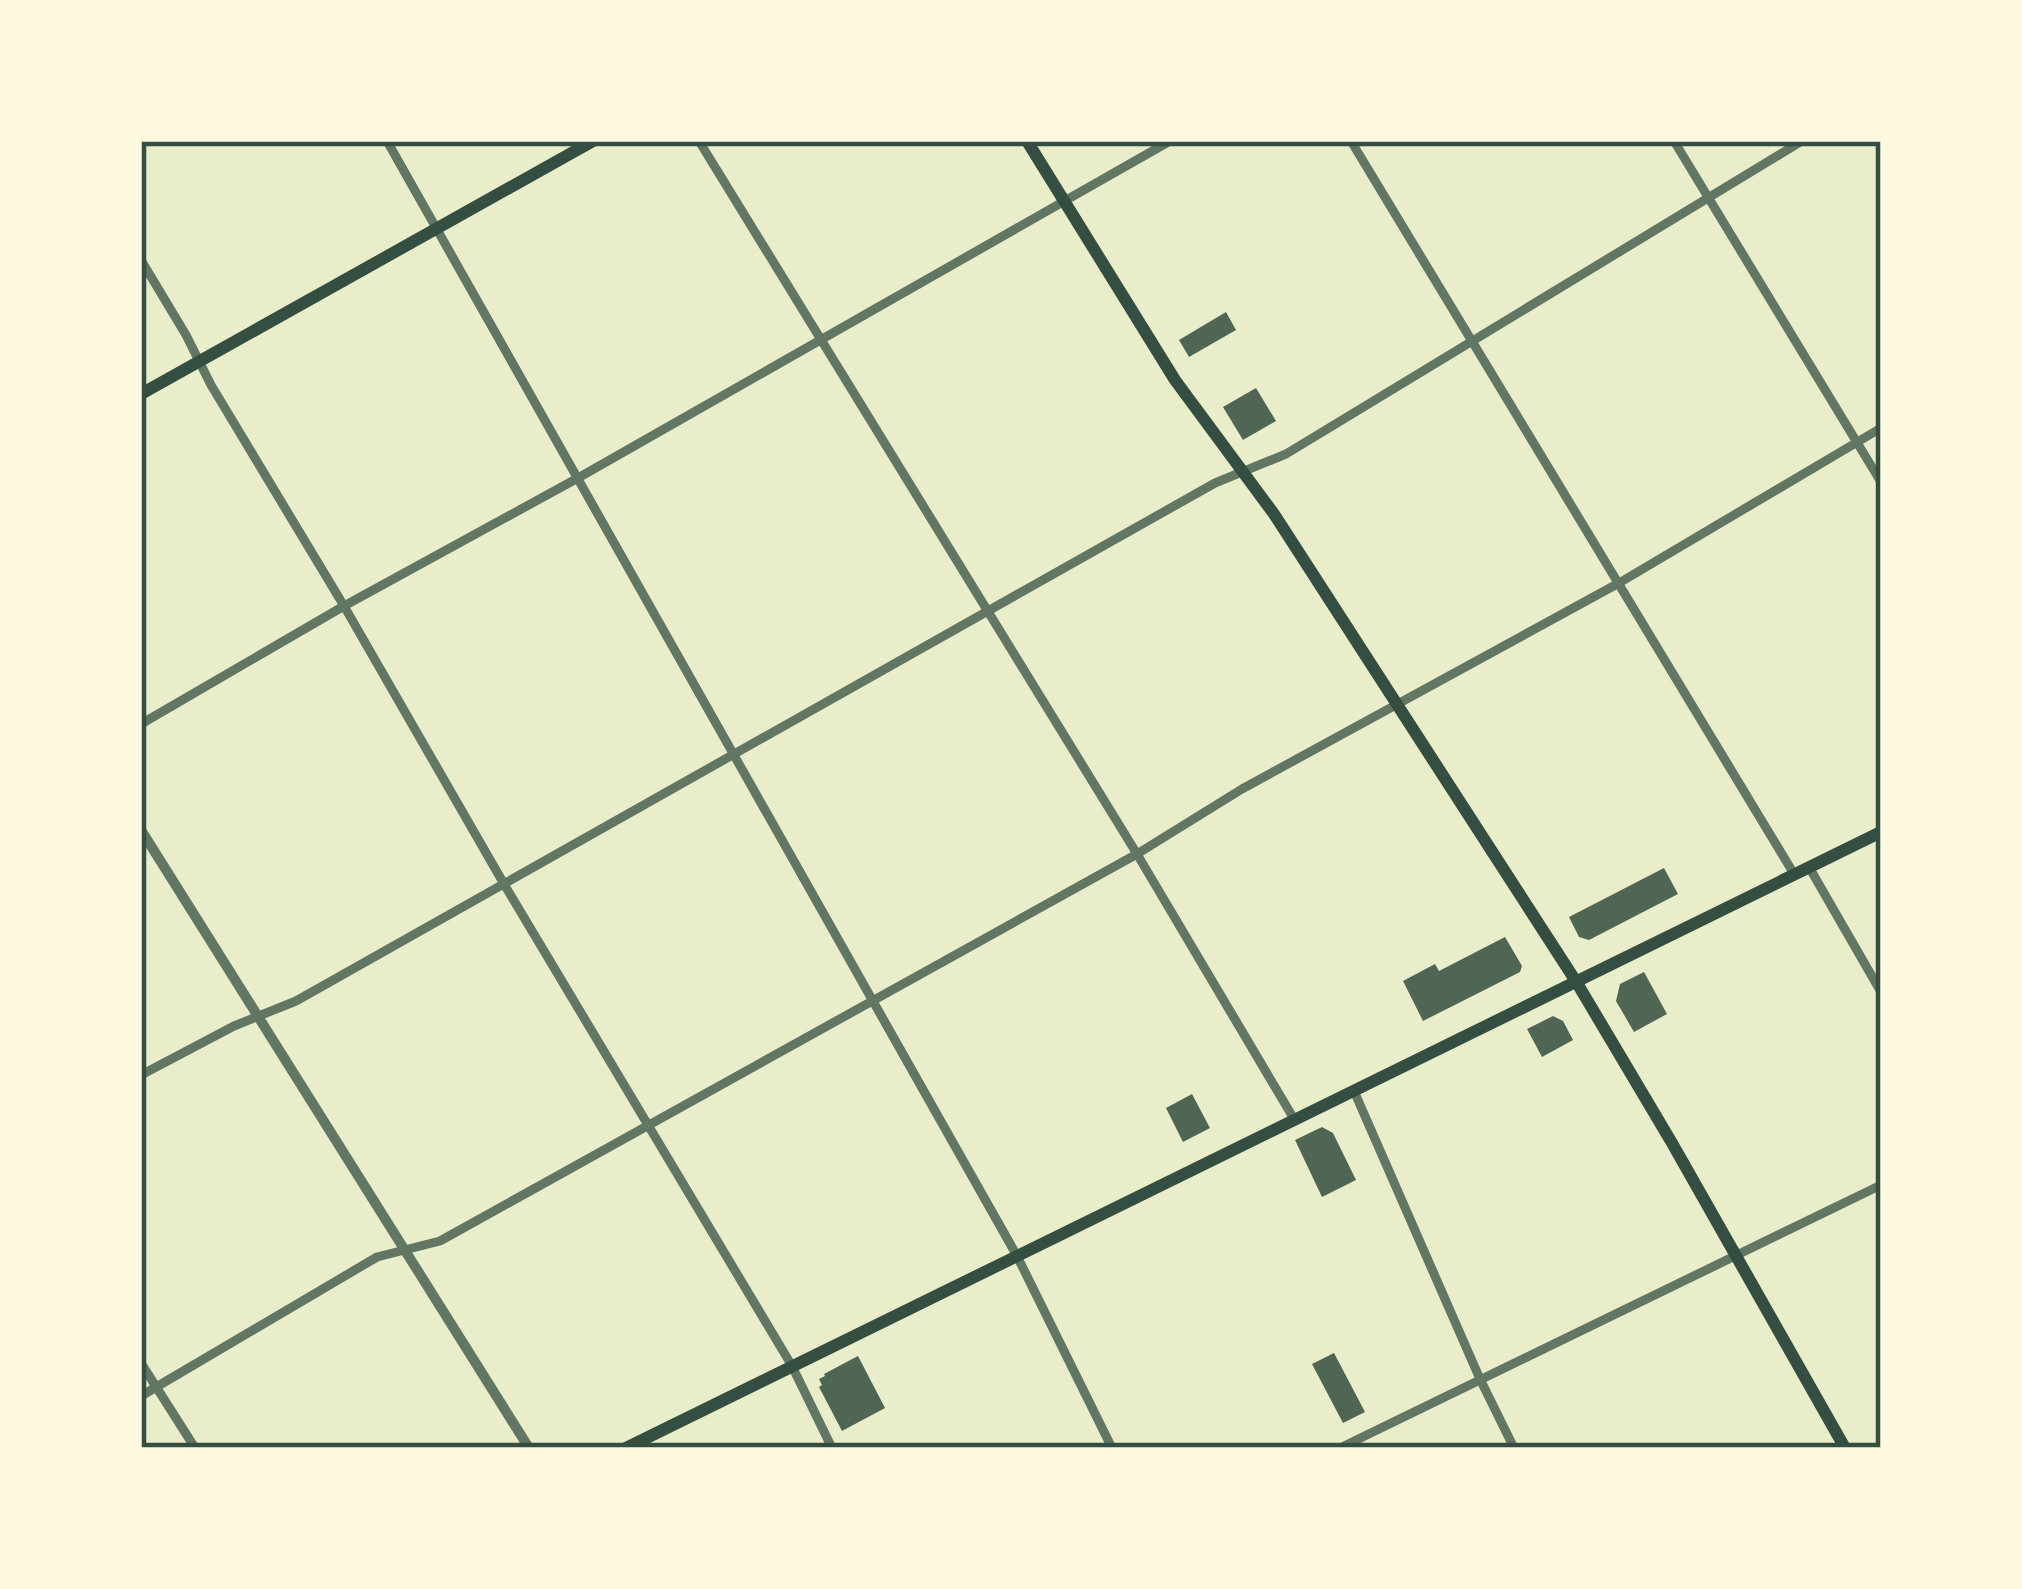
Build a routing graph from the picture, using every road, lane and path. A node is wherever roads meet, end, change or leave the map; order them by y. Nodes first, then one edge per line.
1 (387, 141) edge
2 (593, 141) edge
3 (699, 141) edge
4 (1027, 141) edge
5 (1170, 141) edge
6 (1351, 141) edge
7 (1674, 141) edge
8 (1802, 141) edge
9 (1709, 197) junction
10 (1064, 202) junction
11 (438, 228) junction
12 (141, 260) edge
13 (820, 339) junction
14 (1472, 342) junction
15 (199, 362) junction
16 (141, 394) edge
17 (1881, 428) edge
18 (1857, 442) junction
19 (1244, 472) junction
20 (578, 478) junction
21 (1881, 482) edge
22 (1619, 583) junction
23 (344, 606) junction
24 (989, 612) junction
25 (1399, 706) junction
26 (141, 724) edge
27 (734, 753) junction
28 (141, 830) edge
29 (1881, 832) edge
30 (1137, 854) junction
31 (1809, 867) junction
32 (1794, 874) junction
33 (504, 884) junction
34 (1577, 982) junction
35 (1881, 992) edge
36 (872, 1000) junction
37 (258, 1016) junction
38 (141, 1075) edge
39 (1354, 1091) junction
40 (1294, 1119) junction
41 (647, 1124) junction
42 (1881, 1185) edge
43 (404, 1250) junction
44 (1017, 1256) junction
45 (1737, 1257) junction
46 (141, 1363) edge
47 (792, 1366) junction
48 (1480, 1379) junction
49 (156, 1387) junction
50 (141, 1396) edge
51 (194, 1448) edge
52 (529, 1448) edge
53 (626, 1448) edge
54 (832, 1448) edge
55 (1112, 1448) edge
56 (1340, 1448) edge
57 (1514, 1448) edge
58 (1845, 1448) edge

1 - 11 street
2 - 11 main road
3 - 13 street
4 - 10 main road
5 - 10 street
6 - 14 street
7 - 9 street
8 - 9 street
9 - 14 street
9 - 18 street
10 - 13 street
10 - 19 main road
11 - 15 main road
11 - 20 street
12 - 15 street
13 - 20 street
13 - 24 street
14 - 19 street
14 - 22 street
15 - 16 main road
15 - 23 street
17 - 18 street
18 - 21 street
18 - 22 street
19 - 24 street
19 - 25 main road
20 - 23 street
20 - 27 street
22 - 25 street
22 - 32 street
23 - 26 street
23 - 33 street
24 - 27 street
24 - 30 street
25 - 30 street
25 - 34 main road
27 - 33 street
27 - 36 street
28 - 37 street
29 - 31 main road
30 - 36 street
30 - 40 street
31 - 32 main road
31 - 35 street
32 - 34 main road
33 - 37 street
33 - 41 street
34 - 39 main road
34 - 45 main road
36 - 41 street
36 - 44 street
37 - 38 street
37 - 43 street
39 - 40 main road
39 - 48 street
40 - 44 main road
41 - 43 street
41 - 47 street
42 - 45 street
43 - 49 street
43 - 52 street
44 - 47 main road
44 - 55 street
45 - 48 street
45 - 58 main road
46 - 49 street
47 - 53 main road
47 - 54 street
48 - 56 street
48 - 57 street
49 - 50 street
49 - 51 street

